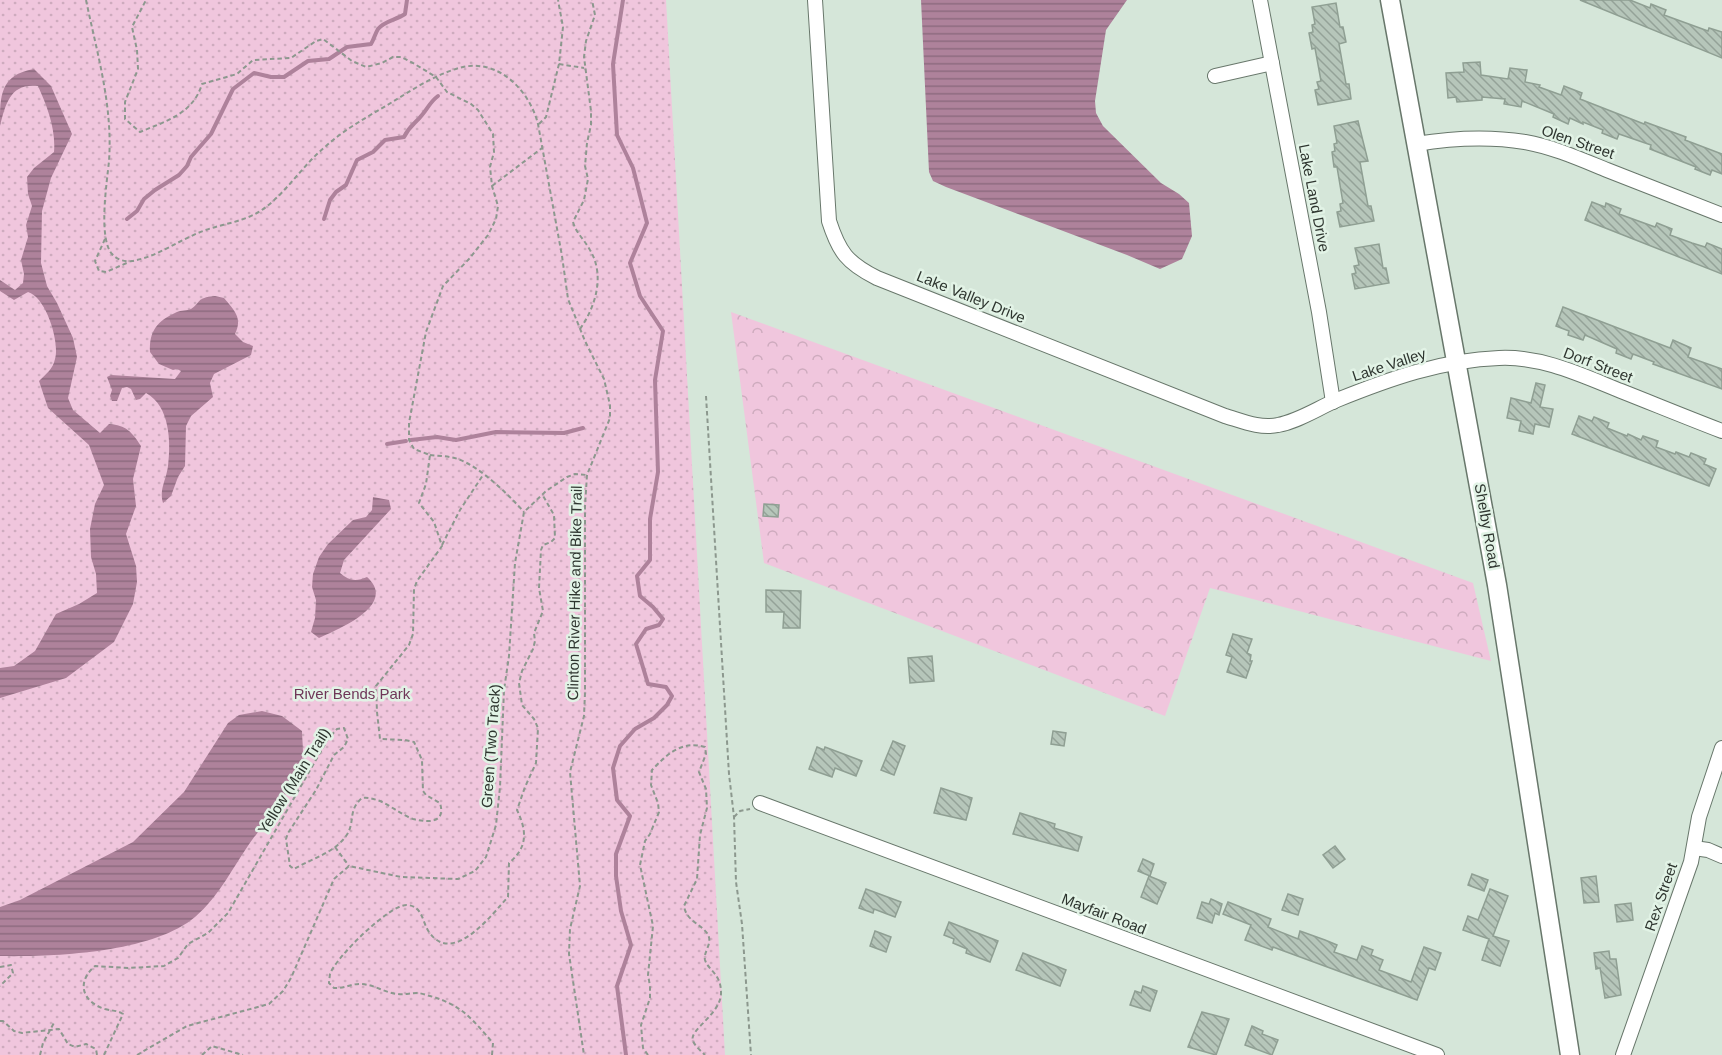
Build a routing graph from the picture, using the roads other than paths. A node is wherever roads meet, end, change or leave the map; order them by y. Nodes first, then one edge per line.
1 (815, 0) edge
2 (1260, 0) edge
3 (1390, 0) edge
4 (1272, 63) junction
5 (1215, 76) dead end
6 (1416, 144) junction
7 (1722, 215) edge
8 (1455, 364) junction
9 (1333, 402) junction
10 (1722, 431) edge
11 (1722, 748) edge
12 (760, 803) road end
13 (1694, 848) junction
14 (1722, 856) edge
15 (1437, 1055) edge
16 (1570, 1055) edge
17 (1623, 1055) edge

1 - 9 street, Lake Valley Drive
2 - 4 street, Lake Land Drive
3 - 6 street, Shelby Road
4 - 5 street
4 - 9 street, Lake Land Drive
6 - 7 street, Olen Street
6 - 8 street, Shelby Road
8 - 9 street, Lake Valley
8 - 10 street, Dorf Street
8 - 16 street, Shelby Road
11 - 13 street, Rex Street
12 - 15 street, Mayfair Road
13 - 14 street
13 - 17 street, Rex Street

